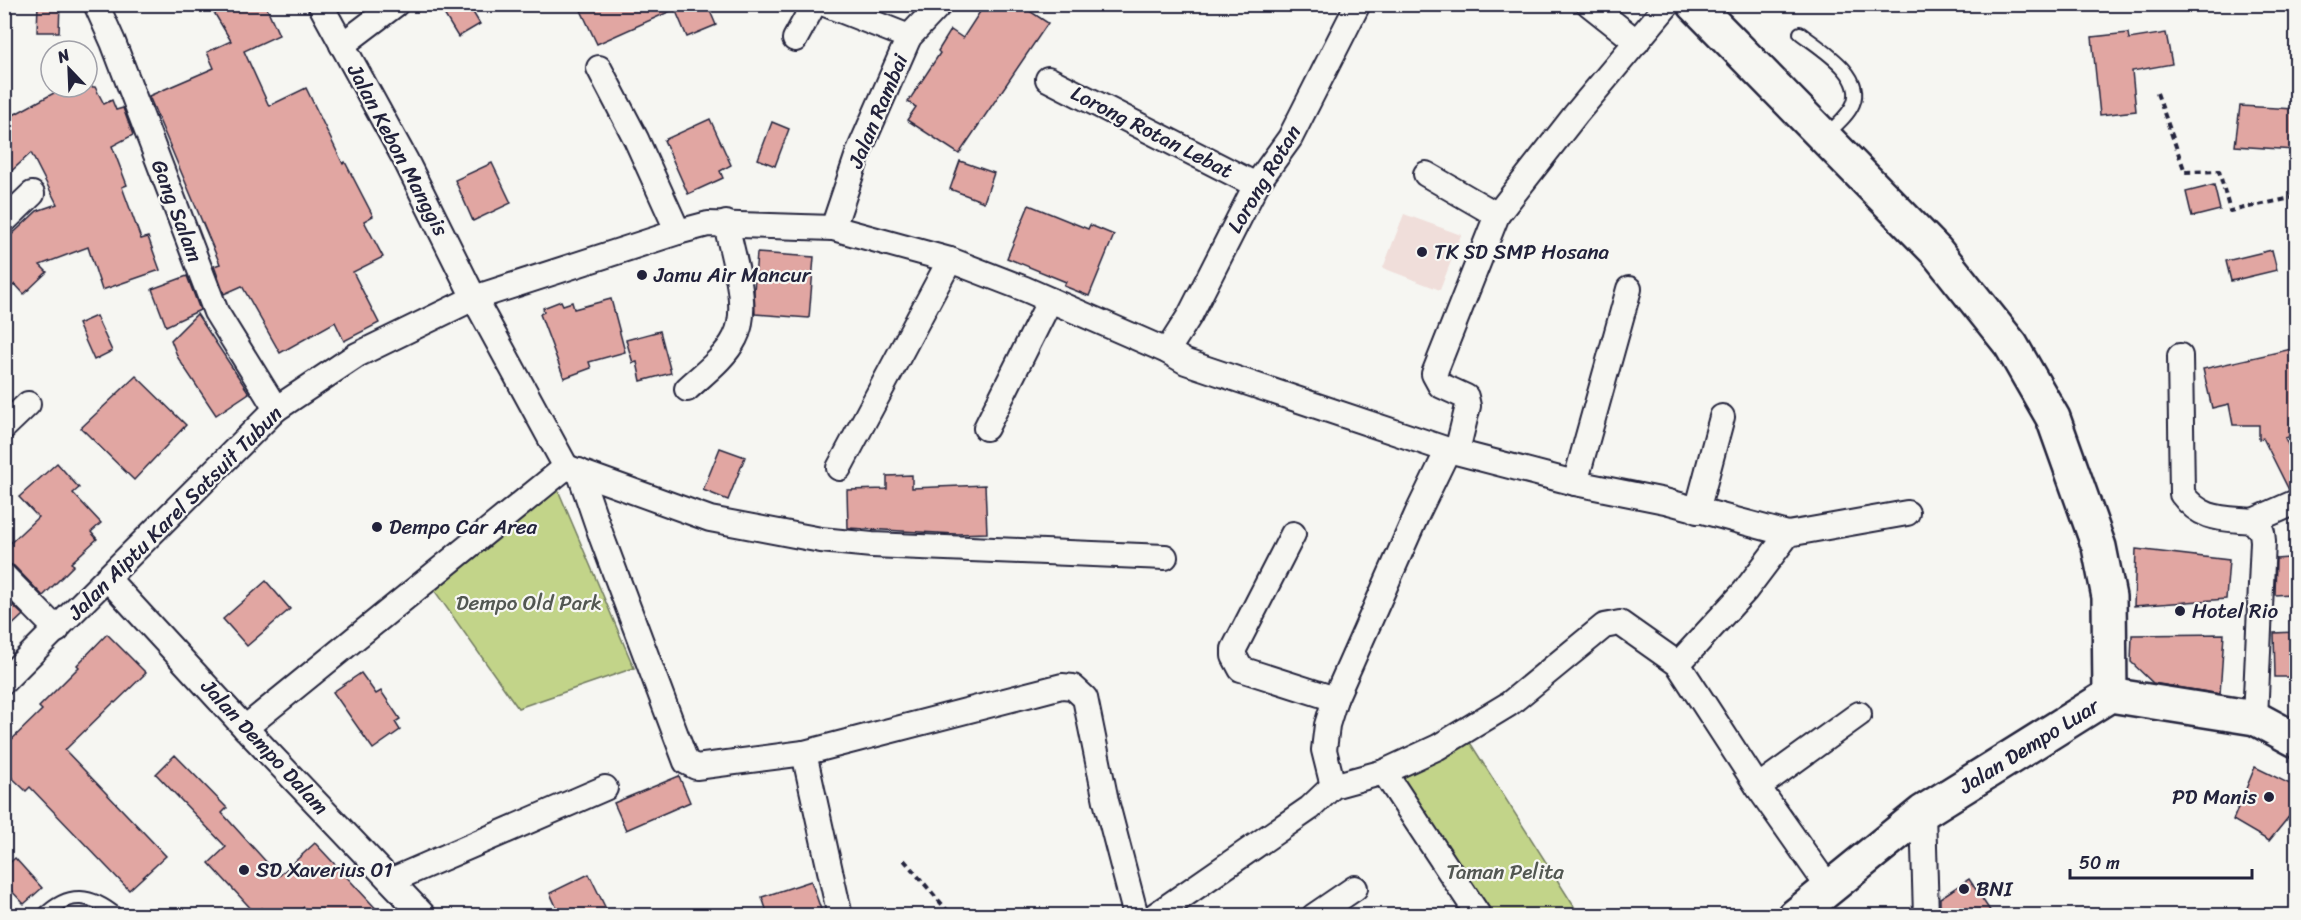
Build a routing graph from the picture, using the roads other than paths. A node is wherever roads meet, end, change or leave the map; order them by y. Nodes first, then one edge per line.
1 (96, 4) edge
2 (320, 4) edge
3 (396, 4) edge
4 (814, 4) edge
5 (825, 4) edge
6 (940, 4) edge
7 (1358, 4) edge
8 (1589, 4) edge
9 (1668, 4) edge
10 (1708, 9) edge
11 (1800, 33) dead end
12 (909, 37) junction
13 (795, 39) dead end
14 (1637, 42) junction
15 (342, 45) junction
16 (599, 68) dead end
17 (1048, 79) dead end
18 (1824, 137) junction
19 (1426, 174) dead end
20 (1256, 185) junction
21 (32, 194) dead end
22 (1497, 215) junction
23 (4, 221) edge
24 (726, 224) junction
25 (833, 228) junction
26 (678, 232) junction
27 (950, 260) junction
28 (1629, 289) dead end
29 (474, 298) junction
30 (1050, 300) junction
31 (1167, 351) junction
32 (2180, 356) dead end
33 (687, 389) dead end
34 (28, 404) dead end
35 (276, 409) junction
36 (1722, 417) dead end
37 (4, 427) edge
38 (986, 428) dead end
39 (1453, 450) junction
40 (839, 468) dead end
41 (573, 469) junction
42 (1575, 483) junction
43 (2296, 502) edge
44 (1696, 511) junction
45 (1907, 513) dead end
46 (2253, 521) junction
47 (1293, 534) dead end
48 (1788, 534) junction
49 (1165, 557) dead end
50 (4, 576) edge
51 (107, 578) junction
52 (57, 630) junction
53 (1678, 664) junction
54 (4, 681) edge
55 (2110, 695) junction
56 (1335, 699) junction
57 (1858, 714) dead end
58 (2255, 718) junction
59 (245, 728) junction
60 (2296, 740) edge
61 (804, 753) junction
62 (1384, 772) junction
63 (1333, 786) junction
64 (1758, 787) junction
65 (605, 788) dead end
66 (1923, 812) junction
67 (392, 880) junction
68 (1355, 888) dead end
69 (1829, 888) junction
70 (43, 915) edge
71 (118, 915) edge
72 (424, 915) edge
73 (840, 915) edge
74 (1136, 915) edge
75 (1154, 915) edge
76 (1314, 915) edge
77 (1479, 915) edge
78 (1795, 915) edge
79 (1926, 915) edge

1 - 35 street, Gang Salam
2 - 15 street, Jalan Kebon Manggis
3 - 15 street
4 - 13 street
5 - 12 street
6 - 12 street, Jalan Rambai
7 - 20 street, Lorong Rotan
8 - 14 street
9 - 14 street
10 - 18 street
11 - 18 lane
12 - 25 street, Jalan Rambai
14 - 22 street
15 - 29 street, Jalan Kebon Manggis
16 - 26 street
17 - 20 street, Lorong Rotan Lebat
18 - 55 street
19 - 22 street
20 - 31 street, Lorong Rotan
21 - 23 street
22 - 39 street
24 - 25 street, Jalan Aiptu Karel Satsuit Tubun
24 - 26 street, Jalan Aiptu Karel Satsuit Tubun
24 - 33 street
25 - 27 street, Jalan Aiptu Karel Satsuit Tubun
26 - 29 street, Jalan Aiptu Karel Satsuit Tubun
27 - 30 street, Jalan Aiptu Karel Satsuit Tubun
27 - 40 street
28 - 42 street
29 - 35 street, Jalan Aiptu Karel Satsuit Tubun
29 - 41 street, Jalan Kebon Manggis
30 - 31 street, Jalan Aiptu Karel Satsuit Tubun
30 - 38 street
31 - 39 street, Jalan Aiptu Karel Satsuit Tubun
32 - 46 street
34 - 37 street
35 - 51 street, Jalan Aiptu Karel Satsuit Tubun
36 - 44 street
39 - 42 street, Jalan Aiptu Karel Satsuit Tubun
39 - 56 street
41 - 49 street
41 - 59 street
41 - 61 street, Jalan Kebon Manggis
42 - 44 street, Jalan Aiptu Karel Satsuit Tubun
43 - 46 street
44 - 48 street, Jalan Aiptu Karel Satsuit Tubun
45 - 48 street
46 - 58 street
47 - 56 street
48 - 53 street
50 - 52 street
51 - 52 street, Jalan Aiptu Karel Satsuit Tubun
51 - 59 street, Jalan Dempo Dalam
52 - 54 street, Jalan Aiptu Karel Satsuit Tubun
53 - 62 street
53 - 64 street
55 - 58 street, Jalan Dempo Luar
55 - 66 street, Jalan Dempo Luar
56 - 63 street
57 - 64 street
58 - 60 street, Jalan Dempo Luar
59 - 67 street, Jalan Dempo Dalam
61 - 73 street
61 - 74 street, Jalan Kebon Manggis
62 - 63 street
62 - 77 street
63 - 75 street
64 - 69 street
65 - 67 street
66 - 69 street, Jalan Dempo Luar
66 - 79 street
67 - 72 street, Jalan Dempo Dalam
68 - 76 street
69 - 78 street, Jalan Dempo Luar
70 - 71 lane

